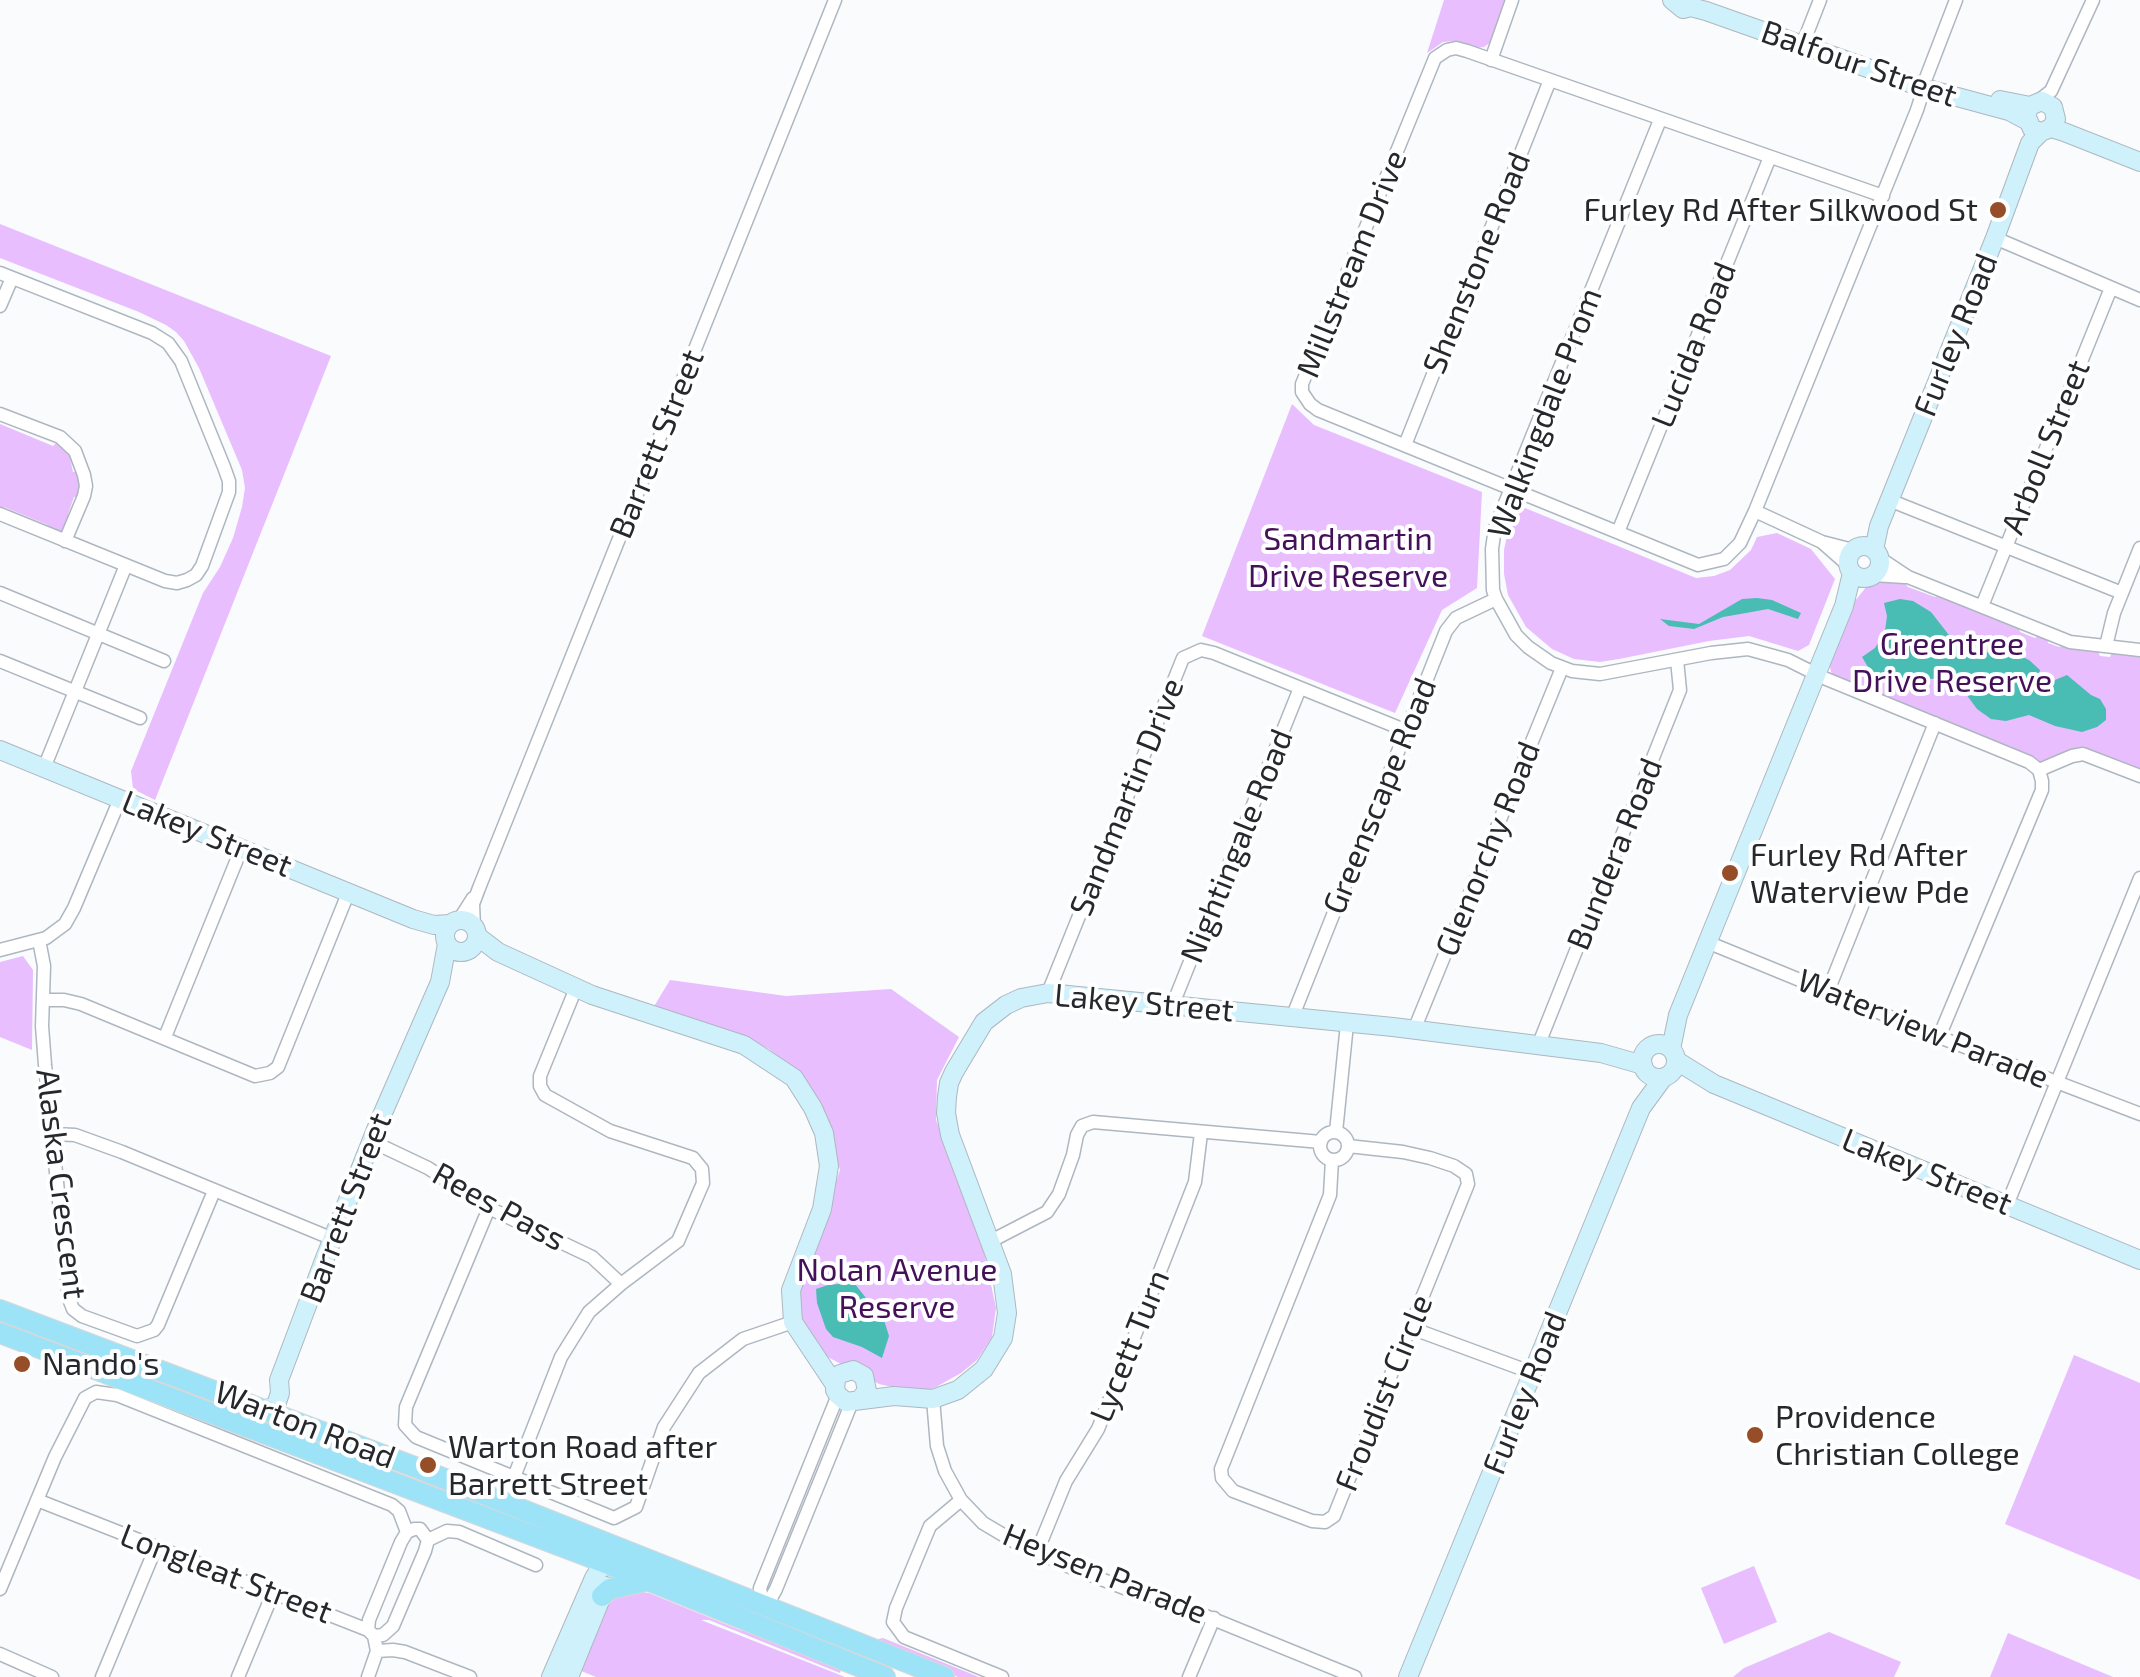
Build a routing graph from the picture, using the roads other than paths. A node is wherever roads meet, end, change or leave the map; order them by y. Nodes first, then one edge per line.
1 (835, 0) edge
2 (1512, 0) edge
3 (1671, 0) edge
4 (1820, 0) edge
5 (1956, 0) edge
6 (2093, 0) edge
7 (1699, 2) edge
8 (1804, 42) junction
9 (1491, 60) junction
10 (1550, 80) junction
11 (1925, 83) junction
12 (2040, 117) junction
13 (1660, 120) junction
14 (2140, 154) edge
15 (1770, 158) junction
16 (2140, 162) edge
17 (1883, 196) junction
18 (1995, 238) junction
19 (6, 276) edge
20 (2110, 288) junction
21 (2140, 300) edge
22 (0, 306) edge
23 (0, 414) edge
24 (1405, 445) junction
25 (1510, 488) junction
26 (1889, 500) junction
27 (1755, 511) junction
28 (0, 514) edge
29 (1618, 532) junction
30 (66, 541) junction
31 (2006, 546) junction
32 (2140, 548) edge
33 (1863, 562) junction
34 (126, 565) junction
35 (2122, 593) junction
36 (0, 594) edge
37 (1496, 600) junction
38 (1982, 606) junction
39 (98, 634) junction
40 (2106, 646) junction
41 (2140, 650) edge
42 (1677, 660) junction
43 (0, 661) edge
44 (164, 661) dead end
45 (1562, 668) junction
46 (1815, 674) junction
47 (1300, 688) junction
48 (75, 692) junction
49 (140, 718) dead end
50 (1934, 724) junction
51 (1406, 731) junction
52 (0, 750) edge
53 (44, 768) junction
54 (2038, 770) junction
55 (2140, 776) edge
56 (120, 800) junction
57 (242, 847) junction
58 (2140, 878) edge
59 (349, 891) junction
60 (460, 937) junction
61 (39, 940) junction
62 (1707, 942) junction
63 (0, 950) edge
64 (576, 988) junction
65 (1828, 991) junction
66 (1048, 992) junction
67 (42, 1000) junction
68 (1173, 1004) junction
69 (1292, 1018) junction
70 (1346, 1024) junction
71 (1414, 1030) junction
72 (165, 1037) junction
73 (1939, 1037) junction
74 (1538, 1046) junction
75 (1659, 1062) junction
76 (2056, 1083) junction
77 (2140, 1114) edge
78 (1336, 1132) junction
79 (1201, 1133) junction
80 (52, 1134) junction
81 (371, 1141) junction
82 (1321, 1142) junction
83 (1348, 1146) junction
84 (1332, 1160) junction
85 (214, 1190) junction
86 (2007, 1205) junction
87 (490, 1208) junction
88 (333, 1239) junction
89 (991, 1242) junction
90 (2140, 1260) edge
91 (621, 1284) junction
92 (0, 1310) edge
93 (794, 1322) junction
94 (1411, 1328) junction
95 (0, 1333) edge
96 (821, 1361) junction
97 (849, 1370) junction
98 (1531, 1377) junction
99 (866, 1380) junction
100 (846, 1396) junction
101 (894, 1396) junction
102 (933, 1399) junction
103 (265, 1410) junction
104 (232, 1421) junction
105 (294, 1444) junction
106 (514, 1477) junction
107 (36, 1500) junction
108 (961, 1500) junction
109 (407, 1532) junction
110 (588, 1534) junction
111 (428, 1540) junction
112 (156, 1548) junction
113 (1037, 1552) junction
114 (638, 1554) junction
115 (536, 1565) dead end
116 (602, 1579) junction
117 (648, 1581) junction
118 (0, 1589) edge
119 (274, 1593) junction
120 (763, 1604) junction
121 (723, 1611) junction
122 (1214, 1618) junction
123 (371, 1633) junction
124 (796, 1641) junction
125 (377, 1651) junction
126 (0, 1654) edge
127 (52, 1677) edge
128 (102, 1677) edge
129 (238, 1677) edge
130 (368, 1677) edge
131 (470, 1677) edge
132 (551, 1677) edge
133 (569, 1677) edge
134 (885, 1677) edge
135 (944, 1677) edge
136 (1002, 1677) edge
137 (1189, 1677) edge
138 (1355, 1677) edge
139 (1408, 1677) edge

1 - 60 street, Barrett Street
2 - 9 street
3 - 7 street, Balfour Street
4 - 8 street
5 - 11 street, Millstream Drive
6 - 12 street, Furley Road
7 - 8 street, Balfour Street
8 - 11 street, Balfour Street
9 - 10 street, Millstream Drive
9 - 24 street, Millstream Drive
10 - 13 street, Millstream Drive
10 - 24 street, Shenstone Road
11 - 12 street, Balfour Street
11 - 17 street, Millstream Drive
12 - 14 street, Balfour Street
12 - 16 street, Balfour Street
12 - 18 street, Furley Road
13 - 15 street, Millstream Drive
13 - 25 street, Walkingdale Prom
15 - 17 street, Millstream Drive
15 - 29 street, Lucida Road
17 - 27 street, Millstream Drive
18 - 20 street
18 - 26 street, Furley Road
19 - 22 street
19 - 34 street
20 - 21 street
20 - 31 street, Arboll Street
23 - 30 street
24 - 25 street, Millstream Drive
25 - 29 street, Millstream Drive
25 - 37 street, Walkingdale Prom
26 - 31 street
26 - 33 street, Furley Road
27 - 29 street, Millstream Drive
27 - 33 street
28 - 30 street
30 - 34 street
31 - 35 street
31 - 38 street, Arboll Street
32 - 35 street
33 - 38 street
33 - 46 street, Furley Road
34 - 39 street
35 - 40 street
36 - 39 street
37 - 45 street, Walkingdale Prom
37 - 51 street, Greenscape Road
38 - 40 street
39 - 44 street
39 - 48 street
40 - 41 street
42 - 45 street
42 - 46 street
42 - 74 street, Bundera Road
43 - 48 street
45 - 71 street, Glenorchy Road
46 - 50 street
46 - 62 street, Furley Road
47 - 51 street, Sandmartin Drive
47 - 66 street, Sandmartin Drive
47 - 68 street, Nightingale Road
48 - 49 street
48 - 53 street
50 - 54 street
50 - 65 street
51 - 69 street, Greenscape Road
52 - 53 street, Lakey Street
53 - 56 street, Lakey Street
54 - 55 street
54 - 73 street
56 - 57 street, Lakey Street
56 - 61 street
57 - 59 street, Lakey Street
57 - 72 street
58 - 76 street
59 - 60 street, Lakey Street
59 - 72 street
60 - 64 street, Lakey Street
60 - 81 street, Barrett Street
61 - 63 street
61 - 67 street, Alaska Crescent
62 - 65 street, Waterview Parade
62 - 75 street, Furley Road
64 - 91 street
64 - 93 street, Lakey Street
65 - 73 street, Waterview Parade
66 - 68 street, Lakey Street
66 - 89 street, Lakey Street
67 - 72 street
67 - 80 street, Alaska Crescent
68 - 69 street, Lakey Street
69 - 70 street, Lakey Street
70 - 71 street, Lakey Street
70 - 78 street
71 - 74 street, Lakey Street
73 - 76 street, Waterview Parade
74 - 75 street, Lakey Street
75 - 86 street, Lakey Street
75 - 98 street, Furley Road
76 - 77 street, Waterview Parade
76 - 86 street
78 - 82 street
78 - 83 street
79 - 82 street
79 - 89 street
79 - 113 street, Lycett Turn
80 - 85 street
80 - 85 street, Alaska Crescent
81 - 87 street, Rees Pass
81 - 88 street, Barrett Street
82 - 84 street
83 - 84 street
83 - 94 street, Froudist Circle
84 - 94 street, Froudist Circle
85 - 88 street
86 - 90 street, Lakey Street
87 - 91 street, Rees Pass
87 - 106 street
88 - 103 street, Barrett Street
89 - 102 street, Lakey Street
91 - 106 street
92 - 103 main road, Warton Road
93 - 96 street
93 - 106 street
94 - 98 street
95 - 104 main road, Warton Road
96 - 97 street
96 - 100 street
97 - 99 street
97 - 100 street
98 - 139 street, Furley Road
99 - 100 street
99 - 101 street
100 - 101 street
100 - 120 street
101 - 102 street
102 - 108 street, Heysen Parade
103 - 104 street
103 - 105 street
103 - 110 main road, Warton Road
104 - 105 main road, Warton Road
105 - 116 main road, Warton Road
107 - 109 street
107 - 112 street, Longleat Street
107 - 118 street
108 - 113 street, Heysen Parade
108 - 136 street
109 - 111 street
109 - 123 street
110 - 114 main road, Warton Road
110 - 116 street
111 - 115 street
111 - 123 street
112 - 119 street, Longleat Street
112 - 128 street
113 - 122 street, Heysen Parade
114 - 116 street
114 - 120 main road, Warton Road
116 - 117 main road, Warton Road
116 - 117 main road
116 - 132 street
116 - 133 street
117 - 121 main road, Warton Road
119 - 123 street, Longleat Street
119 - 129 street
120 - 121 street
120 - 124 street
120 - 135 main road, Warton Road
121 - 124 main road, Warton Road
122 - 137 street
122 - 138 street, Heysen Parade
123 - 125 street
124 - 134 main road, Warton Road
125 - 130 street
125 - 131 street
126 - 127 street

